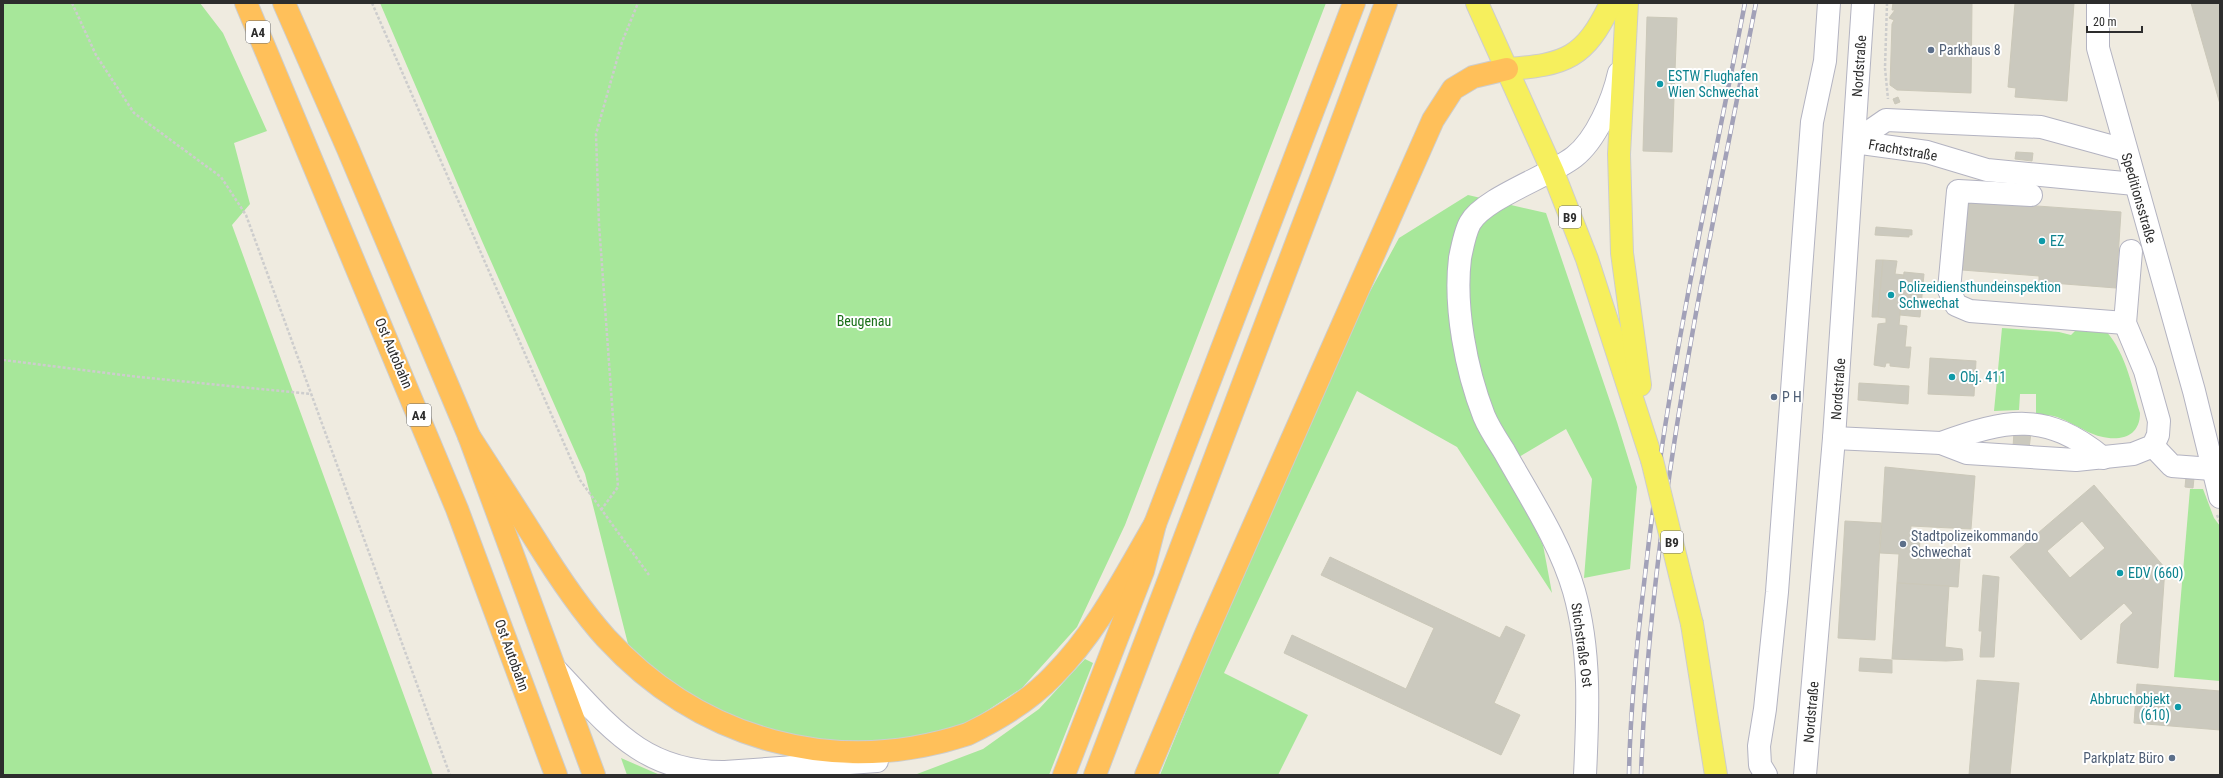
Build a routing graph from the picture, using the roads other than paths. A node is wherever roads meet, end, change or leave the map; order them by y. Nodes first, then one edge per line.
1 (246, 3) edge
2 (284, 3) edge
3 (1354, 3) edge
4 (1386, 3) edge
5 (1477, 3) edge
6 (1611, 3) edge
7 (1627, 3) edge
8 (1829, 3) edge
9 (1863, 3) edge
10 (2098, 3) edge
11 (1627, 43) junction
12 (1507, 69) junction
13 (1854, 142) junction
14 (2125, 150) junction
15 (1553, 172) junction
16 (2135, 184) junction
17 (2031, 195) dead end
18 (2131, 251) dead end
19 (2125, 323) junction
20 (2194, 391) junction
21 (469, 436) junction
22 (1834, 438) junction
23 (1941, 443) junction
24 (2153, 446) junction
25 (2220, 448) edge
26 (2103, 458) junction
27 (1652, 460) junction
28 (2212, 470) junction
29 (2220, 497) edge
30 (1154, 524) junction
31 (557, 671) junction
32 (877, 761) junction
33 (1096, 774) edge
34 (556, 775) edge
35 (594, 775) edge
36 (1064, 775) edge
37 (1146, 775) edge
38 (1585, 775) edge
39 (1716, 775) edge
40 (1766, 775) edge
41 (1805, 775) edge

1 - 34 highway, Ost Autobahn / A4
2 - 21 highway, A4
3 - 30 highway
4 - 33 highway
5 - 12 main road, B9
6 - 12 main road
7 - 11 main road
8 - 40 street
9 - 13 street, Nordstraße
10 - 14 street, Speditionsstraße
11 - 15 street, Stichstraße Ost
11 - 27 main road
12 - 15 main road, B9
12 - 37 highway
13 - 14 street, Frachtstraße
13 - 16 street, Frachtstraße
13 - 22 street, Nordstraße
14 - 16 street, Speditionsstraße
15 - 27 main road, B9
15 - 38 street, Stichstraße Ost
16 - 20 street, Speditionsstraße
17 - 19 street
18 - 19 street
19 - 24 street
20 - 25 street, Speditionsstraße
20 - 28 street, Speditionsstraße
21 - 31 highway, A4
21 - 32 highway
22 - 23 street
22 - 41 street, Nordstraße
23 - 26 street
23 - 26 street
24 - 26 street
24 - 28 street
27 - 39 main road, B9, bridge
28 - 29 street, Speditionsstraße
30 - 32 highway
30 - 36 highway
31 - 32 street
31 - 35 highway, A4

